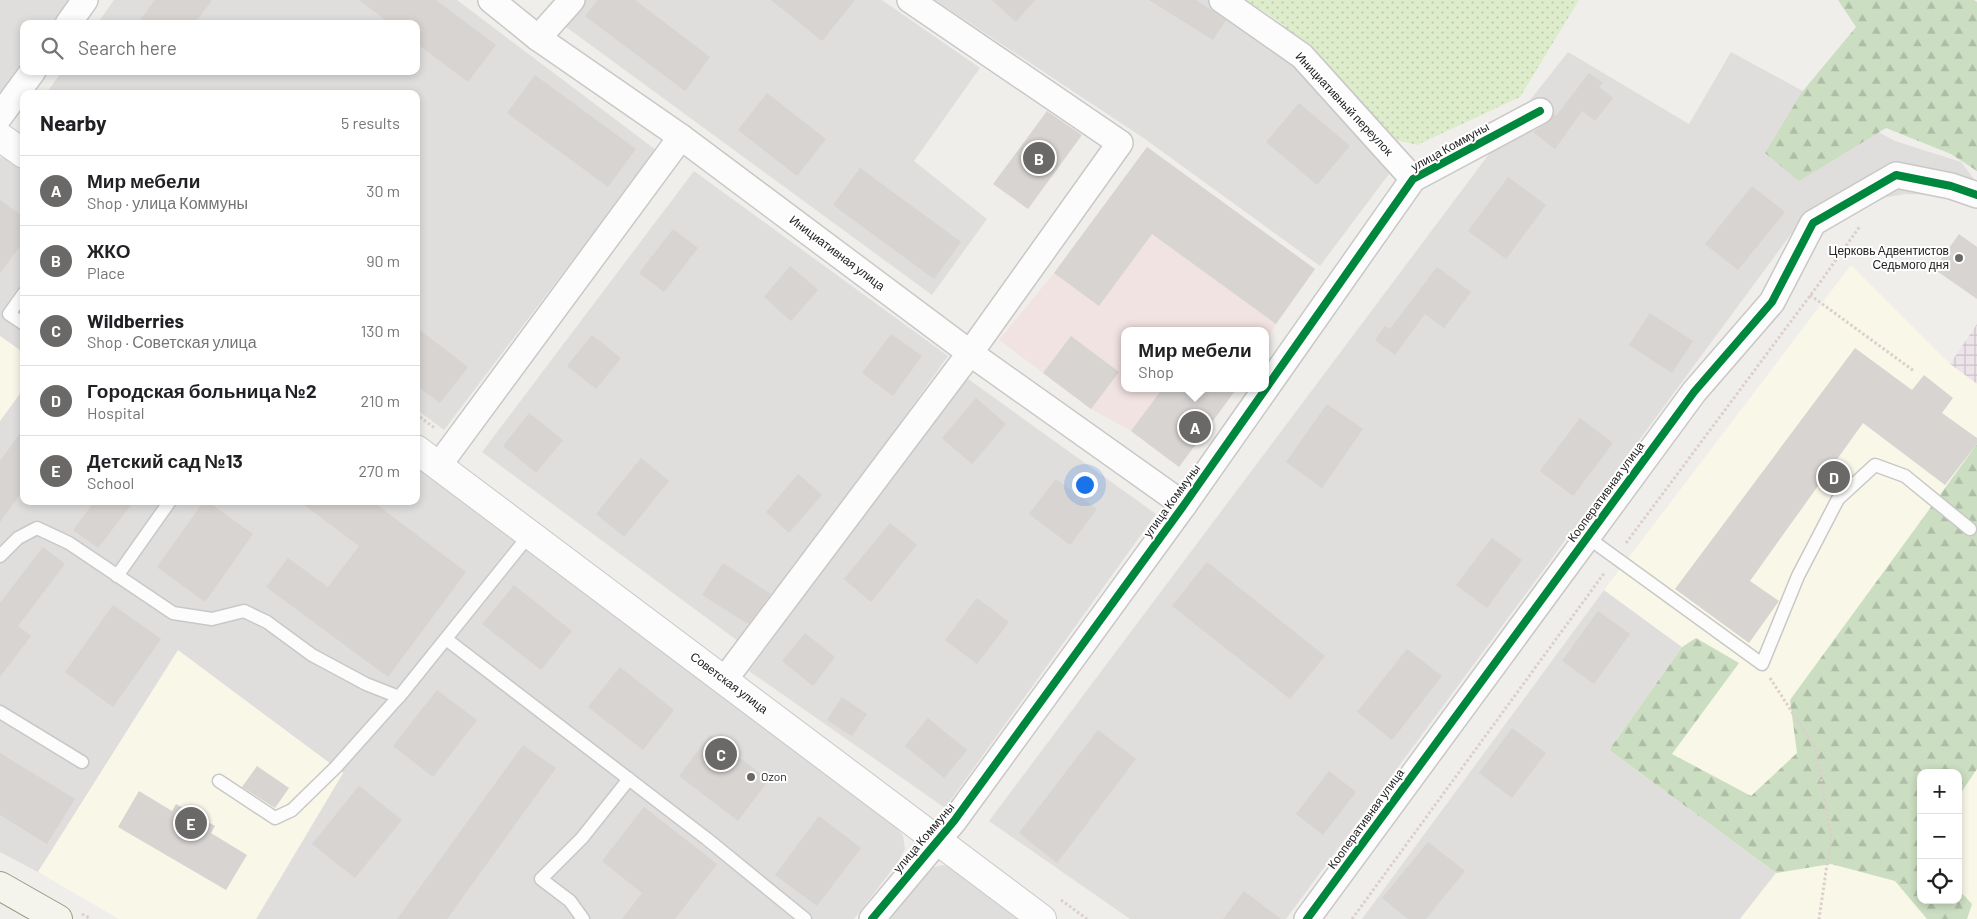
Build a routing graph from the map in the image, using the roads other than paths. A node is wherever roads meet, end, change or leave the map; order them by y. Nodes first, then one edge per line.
1 (85, 0) edge
2 (491, 0) edge
3 (572, 0) edge
4 (910, 0) edge
5 (1222, 0) edge
6 (71, 20) edge
7 (538, 38) junction
8 (30, 75) edge
9 (1540, 111) dead end
10 (0, 116) edge
11 (0, 137) edge
12 (680, 137) junction
13 (20, 151) edge
14 (1413, 179) junction
15 (1977, 195) edge
16 (20, 299) edge
17 (20, 321) edge
18 (970, 353) junction
19 (1269, 384) edge
20 (1263, 392) edge
21 (420, 451) edge
22 (438, 465) junction
23 (167, 505) edge
24 (1184, 505) junction
25 (1970, 529) dead end
26 (530, 534) junction
27 (1587, 537) junction
28 (0, 556) edge
29 (116, 576) junction
30 (446, 639) junction
31 (725, 679) junction
32 (399, 697) junction
33 (0, 712) edge
34 (82, 762) dead end
35 (629, 779) junction
36 (219, 781) dead end
37 (938, 842) junction
38 (0, 886) edge
39 (58, 919) edge
40 (583, 919) edge
41 (805, 919) edge
42 (872, 919) edge
43 (1042, 919) edge
44 (1307, 919) edge

1 - 6 street
2 - 7 street, Инициативная улица
3 - 7 street
4 - 18 street
5 - 14 street, Инициативный переулок
7 - 12 street, Инициативная улица
8 - 10 street
9 - 14 street, улица Коммуны
11 - 13 street
12 - 18 street, Инициативная улица
12 - 22 street
14 - 19 street, улица Коммуны
15 - 27 street, Кооперативная улица
16 - 17 lane
18 - 24 street, Инициативная улица
18 - 31 street
20 - 24 street, улица Коммуны
21 - 22 street, Советская улица
22 - 26 street, Советская улица
23 - 29 lane
24 - 37 street, улица Коммуны
25 - 27 lane
26 - 30 lane
26 - 31 street, Советская улица
27 - 44 street, Кооперативная улица
28 - 29 lane
29 - 32 lane
30 - 32 lane
30 - 35 lane
31 - 37 street, Советская улица
32 - 36 lane
33 - 34 lane
35 - 40 lane
35 - 41 lane
37 - 42 street, улица Коммуны
37 - 43 street, Советская улица
38 - 39 main road

